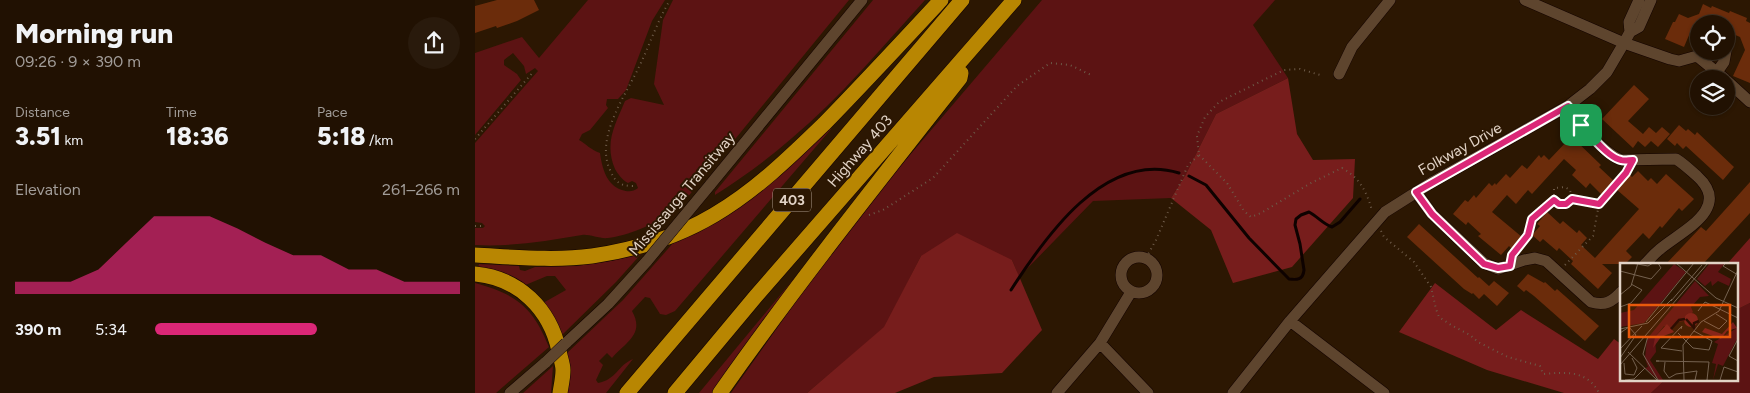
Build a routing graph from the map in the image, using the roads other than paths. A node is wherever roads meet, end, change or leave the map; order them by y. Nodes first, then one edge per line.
1 (862, 0) edge
2 (941, 0) edge
3 (962, 0) edge
4 (1014, 0) edge
5 (1390, 0) edge
6 (1525, 0) edge
7 (1639, 0) edge
8 (1651, 0) edge
9 (1630, 32) junction
10 (1624, 43) junction
11 (1690, 57) edge
12 (963, 59) junction
13 (1705, 60) edge
14 (1715, 70) edge
15 (1339, 74) dead end
16 (1735, 88) edge
17 (1750, 102) edge
18 (1568, 106) junction
19 (1416, 192) junction
20 (475, 255) edge
21 (1646, 263) edge
22 (475, 274) edge
23 (1131, 292) junction
24 (1620, 293) edge
25 (1290, 321) junction
26 (1100, 343) junction
27 (510, 393) edge
28 (560, 393) edge
29 (627, 393) edge
30 (675, 393) edge
31 (720, 393) edge
32 (1057, 393) edge
33 (1148, 393) edge
34 (1233, 393) edge
35 (1384, 393) edge

1 - 27 street, Mississauga Transitway, bridge
2 - 20 highway
3 - 29 highway, Highway 403 / 403
4 - 12 highway, Highway 403 / 403
5 - 15 street
6 - 10 street
7 - 9 street, Folkway Drive
8 - 9 street, Folkway Drive
9 - 10 street, Folkway Drive
10 - 11 street
10 - 18 street, Folkway Drive
12 - 30 highway, Highway 403 / 403
12 - 31 highway
13 - 14 street
16 - 17 street
18 - 19 street, Folkway Drive
18 - 21 street
19 - 24 street
19 - 25 street, Folkway Drive
22 - 28 highway
23 - 23 street
23 - 26 street
25 - 34 street, Folkway Drive
25 - 35 street
26 - 32 street
26 - 33 street

